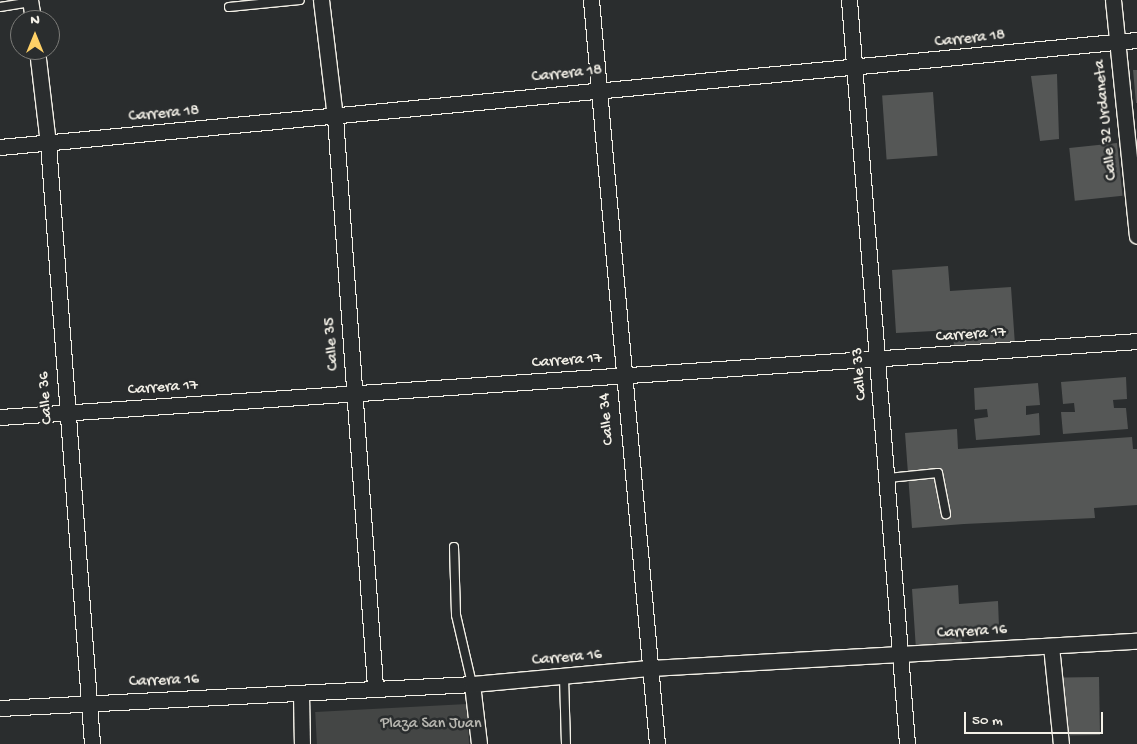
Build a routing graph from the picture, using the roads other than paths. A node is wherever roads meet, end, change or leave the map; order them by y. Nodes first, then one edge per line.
1 (300, 0) edge
2 (321, 0) edge
3 (591, 0) edge
4 (849, 0) edge
5 (1113, 0) edge
6 (30, 1) edge
7 (0, 7) edge
8 (229, 7) dead end
9 (1137, 40) edge
10 (1117, 42) junction
11 (38, 60) edge
12 (854, 69) junction
13 (601, 89) junction
14 (335, 117) junction
15 (48, 143) junction
16 (0, 147) edge
17 (1137, 236) edge
18 (1137, 341) edge
19 (877, 361) junction
20 (622, 376) junction
21 (354, 393) junction
22 (66, 413) junction
23 (0, 418) edge
24 (888, 478) junction
25 (946, 514) dead end
26 (454, 547) dead end
27 (1137, 641) edge
28 (1051, 646) junction
29 (901, 655) junction
30 (649, 668) junction
31 (564, 677) junction
32 (472, 684) junction
33 (375, 686) junction
34 (301, 694) junction
35 (88, 702) junction
36 (0, 708) edge
37 (92, 744) edge
38 (302, 744) edge
39 (480, 744) edge
40 (566, 744) edge
41 (657, 744) edge
42 (907, 744) edge
43 (1061, 744) edge

1 - 8 lane
2 - 14 street, Calle 35
3 - 13 street, Calle 34
4 - 12 street, Calle 33
5 - 10 street, Calle 32 Urdaneta
6 - 7 lane
9 - 10 street, Carrera 18
10 - 12 street, Carrera 18
10 - 17 street, Calle 32 Urdaneta
11 - 15 street, Calle 36
12 - 13 street, Carrera 18
12 - 19 street, Calle 33
13 - 14 street, Carrera 18
13 - 20 street, Calle 34
14 - 15 street, Carrera 18
14 - 21 street, Calle 35
15 - 16 street, Carrera 18
15 - 22 street, Calle 36
18 - 19 street, Carrera 17
19 - 20 street, Carrera 17
19 - 24 street, Calle 33
20 - 21 street, Carrera 17
20 - 30 street, Calle 34
21 - 22 street, Carrera 17
21 - 33 street, Calle 35
22 - 23 street, Carrera 17
22 - 35 street, Calle 36
24 - 25 lane
24 - 29 street, Calle 33
26 - 32 lane
27 - 28 street, Carrera 16
28 - 29 street, Carrera 16
28 - 43 street
29 - 30 street, Carrera 16
29 - 42 street, Calle 33
30 - 31 street, Carrera 16
30 - 41 street, Calle 34
31 - 32 street, Carrera 16
31 - 40 lane
32 - 33 street, Carrera 16
32 - 39 street
33 - 34 street, Carrera 16
34 - 35 street, Carrera 16
34 - 38 street
35 - 36 street, Carrera 16
35 - 37 street, Calle 36

